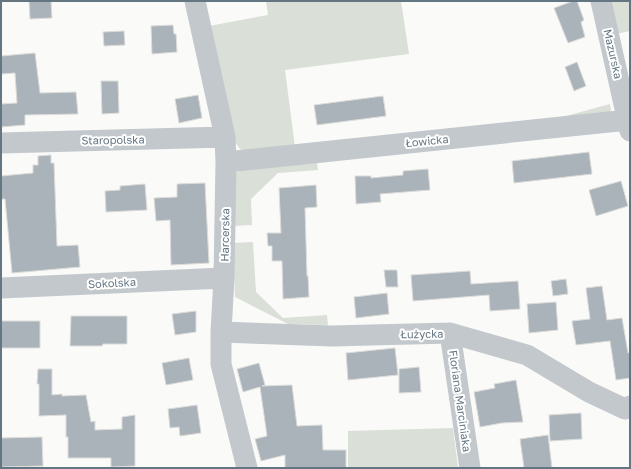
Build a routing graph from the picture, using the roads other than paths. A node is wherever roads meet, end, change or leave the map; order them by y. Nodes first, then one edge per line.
1 (195, 1) edge
2 (601, 1) edge
3 (629, 125) edge
4 (225, 137) junction
5 (1, 143) edge
6 (226, 162) junction
7 (224, 278) junction
8 (1, 288) edge
9 (221, 332) junction
10 (450, 333) junction
11 (630, 406) edge
12 (247, 468) edge
13 (470, 468) edge

1 - 4 street, Harcerska
2 - 3 street, Mazurska
3 - 6 street, Łowicka
4 - 5 street, Staropolska
4 - 6 street, Harcerska
6 - 7 street, Harcerska
7 - 8 street, Sokolska
7 - 9 street, Harcerska
9 - 10 street, Łużycka
9 - 12 street, Harcerska
10 - 11 street, Łużycka
10 - 13 street, Floriana Marciniaka

